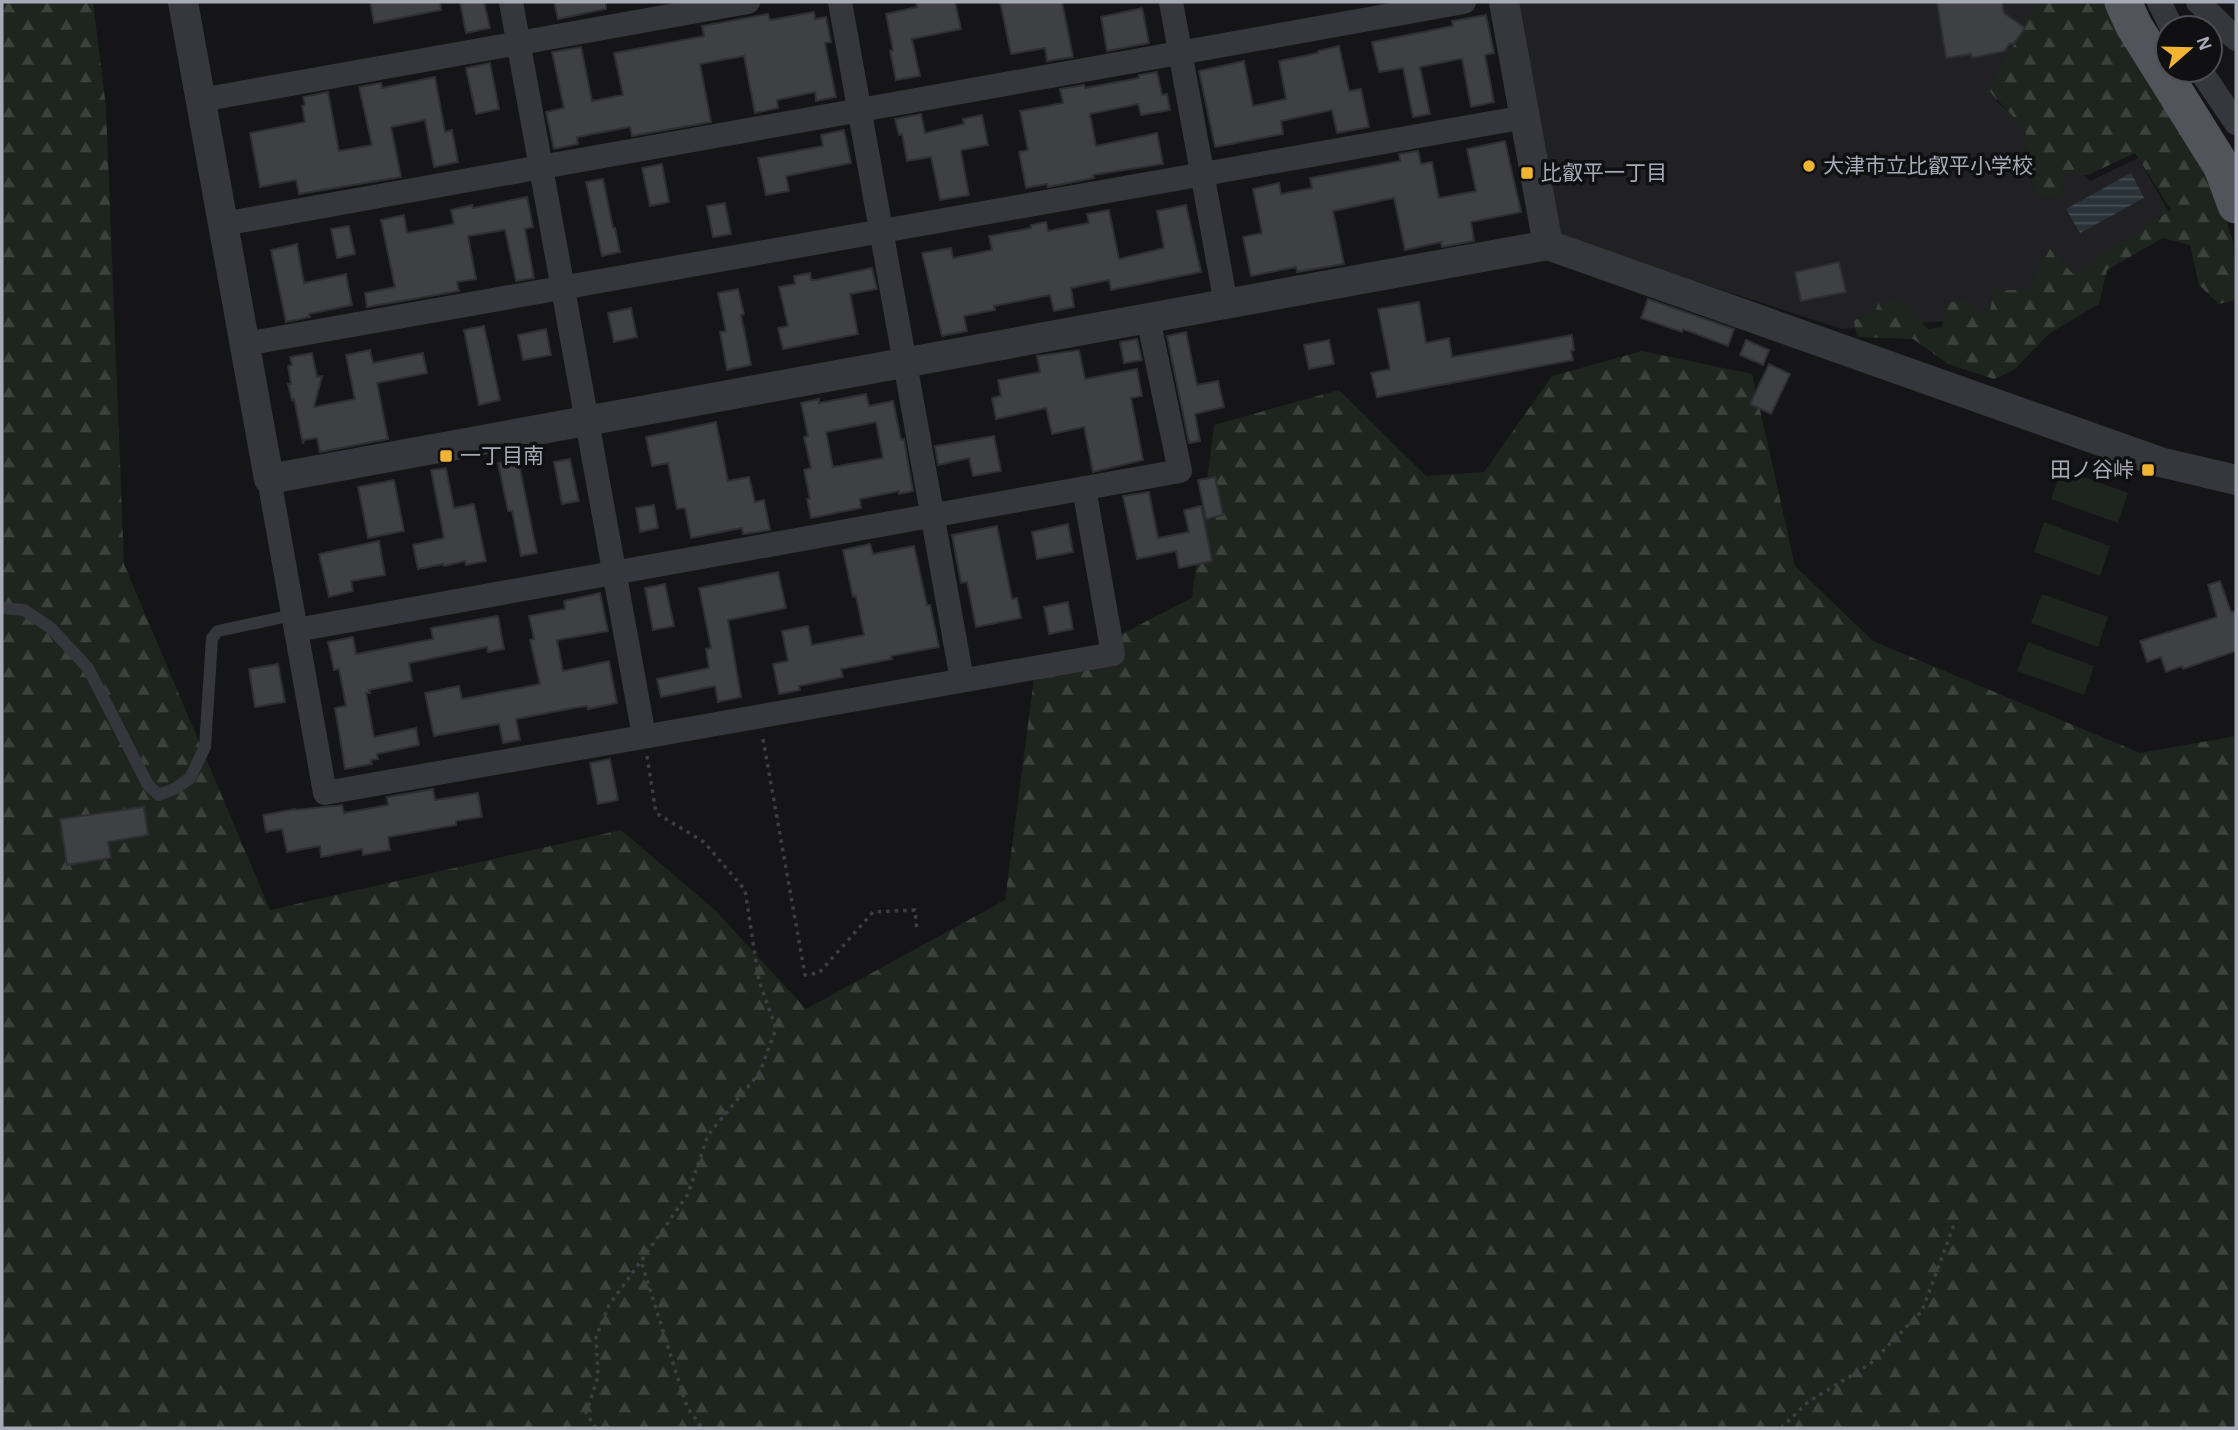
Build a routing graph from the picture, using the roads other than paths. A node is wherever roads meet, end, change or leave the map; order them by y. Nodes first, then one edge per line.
1 (183, 2) edge
2 (511, 2) edge
3 (748, 2) edge
4 (840, 2) edge
5 (1171, 2) edge
6 (1464, 2) edge
7 (1504, 2) edge
8 (2123, 2) edge
9 (2198, 2) edge
10 (2236, 39) edge
11 (519, 43) junction
12 (1180, 52) junction
13 (2210, 84) edge
14 (201, 100) junction
15 (859, 110) junction
16 (1525, 117) junction
17 (2236, 123) edge
18 (541, 167) junction
19 (1202, 174) junction
20 (2236, 205) edge
21 (223, 224) junction
22 (881, 231) junction
23 (1548, 246) junction
24 (563, 288) junction
25 (1226, 304) junction
26 (1148, 318) junction
27 (245, 344) junction
28 (905, 363) junction
29 (587, 421) junction
30 (269, 479) junction
31 (2236, 480) edge
32 (1084, 488) junction
33 (932, 515) junction
34 (614, 573) junction
35 (2, 608) edge
36 (295, 622) junction
37 (962, 680) junction
38 (644, 736) junction

1 - 14 street
2 - 11 street
3 - 11 street
4 - 15 street
5 - 12 street
6 - 12 street
7 - 16 street
8 - 20 main road
9 - 10 street
11 - 14 street
11 - 18 street
12 - 15 street
12 - 19 street
13 - 17 street
14 - 21 street
15 - 18 street
15 - 22 street
16 - 19 street
16 - 23 street
18 - 21 street
18 - 24 street
19 - 22 street
19 - 25 street
21 - 27 street
22 - 24 street
22 - 28 street
23 - 25 street
23 - 31 street
24 - 27 street
24 - 29 street
25 - 26 street
26 - 28 street
26 - 32 street
27 - 30 street
28 - 29 street
28 - 33 street
29 - 30 street
29 - 34 street
30 - 36 street
32 - 33 street
32 - 37 street
33 - 34 street
33 - 37 street
34 - 36 street
34 - 38 street
35 - 36 lane
36 - 38 street
37 - 38 street

